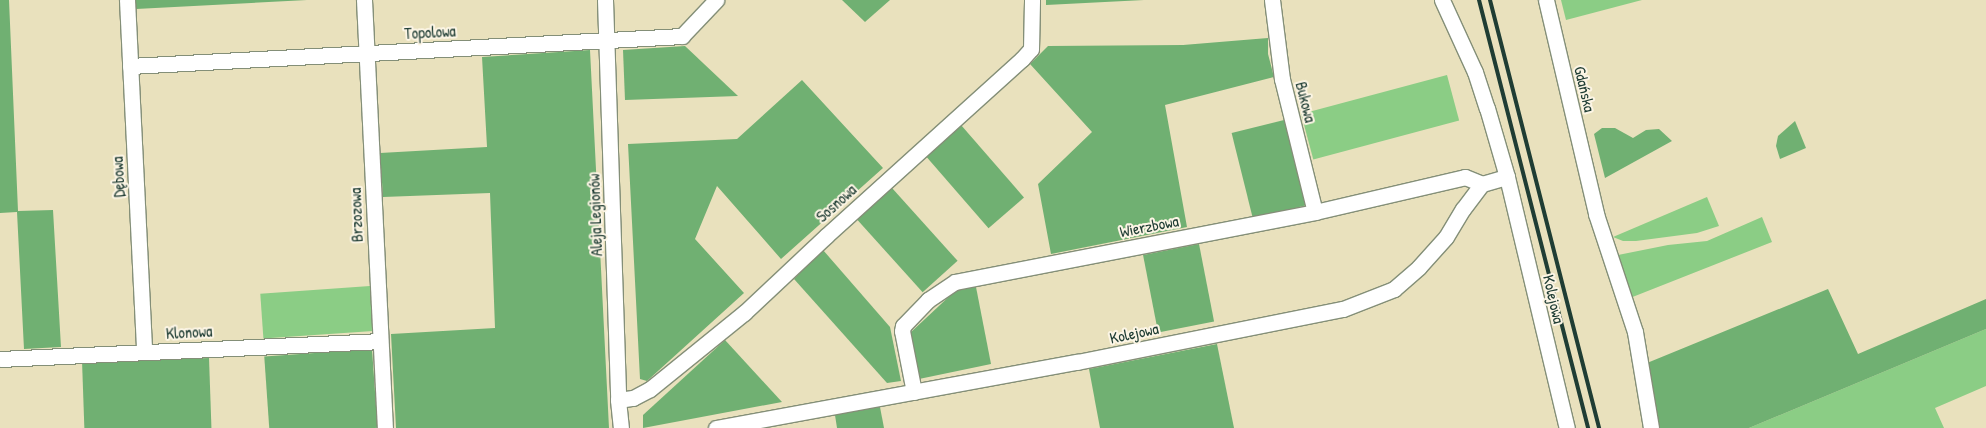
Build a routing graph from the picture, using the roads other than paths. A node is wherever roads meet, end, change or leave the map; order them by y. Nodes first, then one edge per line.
1 (127, 0) edge
2 (364, 0) edge
3 (605, 0) edge
4 (716, 0) edge
5 (1032, 0) edge
6 (1272, 0) edge
7 (1442, 0) edge
8 (1546, 0) edge
9 (607, 40) junction
10 (366, 54) junction
11 (130, 66) junction
12 (1507, 178) junction
13 (1482, 184) junction
14 (1315, 212) junction
15 (379, 341) junction
16 (144, 352) junction
17 (0, 359) edge
18 (914, 392) junction
19 (618, 400) junction
20 (384, 428) edge
21 (621, 428) edge
22 (716, 428) edge
23 (1567, 428) edge
24 (1651, 428) edge

1 - 11 street, Dębowa
2 - 10 street, Brzozowa
3 - 9 street, Aleja Legionów
4 - 9 street, Topolowa
5 - 19 street, Sosnowa
6 - 14 street, Bukowa
7 - 12 street, Kolejowa
8 - 24 street, Gdańska
9 - 10 street, Topolowa
9 - 19 street, Aleja Legionów
10 - 11 street, Topolowa
10 - 15 street, Brzozowa
11 - 16 street, Dębowa
12 - 13 street
12 - 23 street, Kolejowa
13 - 14 street, Wierzbowa
13 - 18 street, Kolejowa
14 - 18 street, Wierzbowa
15 - 16 street, Klonowa
15 - 20 street, Brzozowa
16 - 17 street, Klonowa
18 - 22 street, Kolejowa
19 - 21 street, Aleja Legionów

